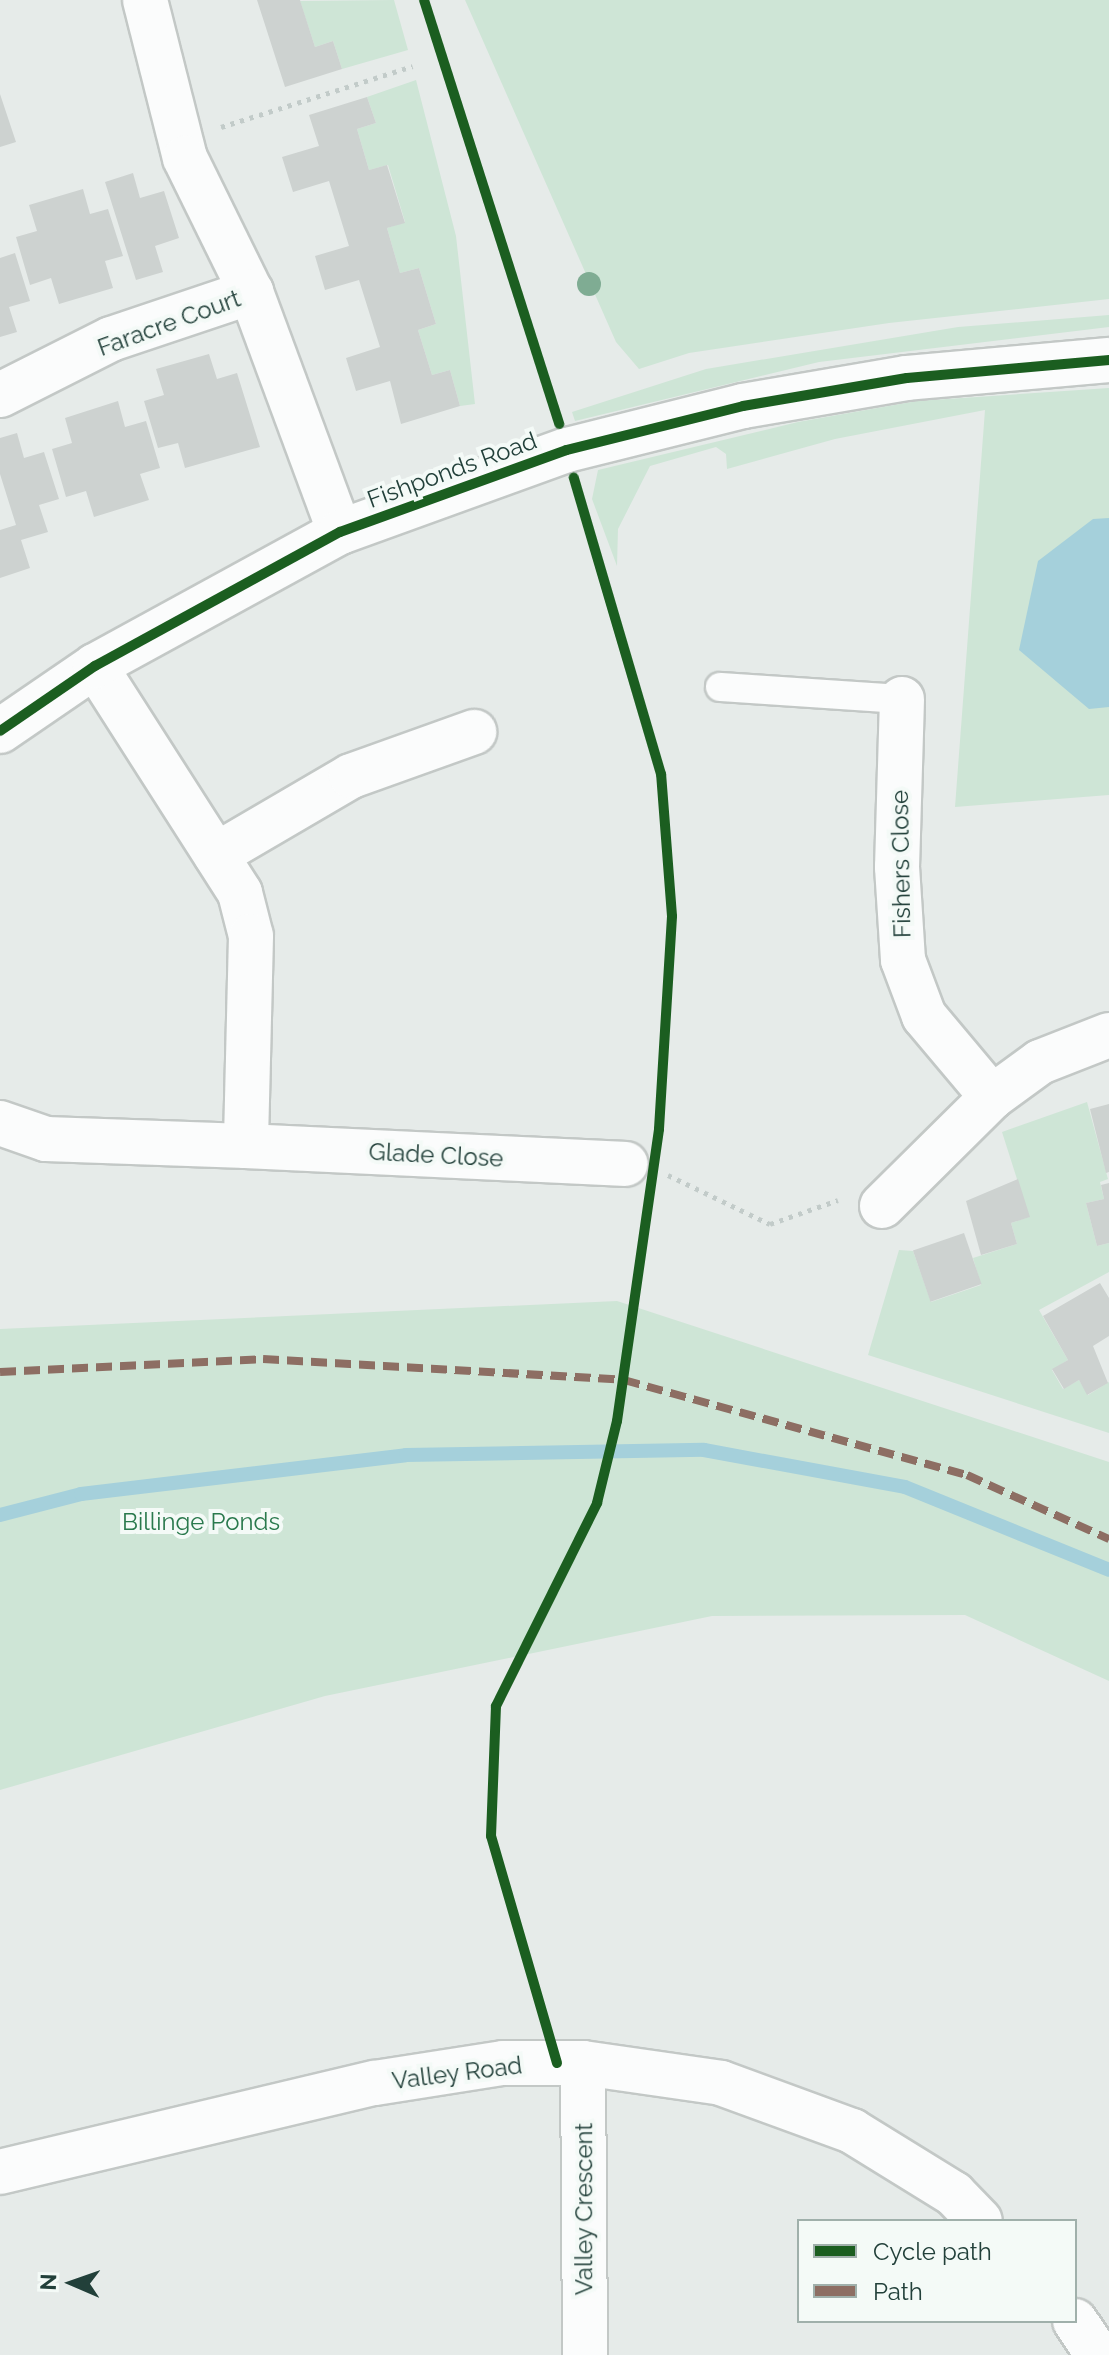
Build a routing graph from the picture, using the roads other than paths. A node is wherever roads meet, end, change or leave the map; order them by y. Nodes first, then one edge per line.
1 (145, 0) edge
2 (251, 292) junction
3 (1109, 360) edge
4 (0, 395) edge
5 (340, 532) junction
6 (95, 666) junction
7 (720, 687) dead end
8 (902, 699) joint
9 (0, 731) edge
10 (474, 732) dead end
11 (216, 855) junction
12 (1109, 1035) edge
13 (992, 1097) junction
14 (0, 1123) edge
15 (246, 1146) junction
16 (644, 1172) road end
17 (866, 1200) road end
18 (583, 2063) junction
19 (0, 2172) edge
20 (978, 2219) edge
21 (1076, 2323) edge
22 (585, 2355) edge
23 (1098, 2355) edge

1 - 2 street, Faracre Court
2 - 4 street, Faracre Court
2 - 5 street, Faracre Court
3 - 5 street, Fishponds Road
5 - 6 street, Fishponds Road
6 - 9 street, Fishponds Road
6 - 11 street
7 - 8 lane
8 - 13 street, Fishers Close
10 - 11 street
11 - 15 street
12 - 13 street
13 - 17 street
14 - 15 street, Glade Close
15 - 16 street, Glade Close
18 - 19 street, Valley Road
18 - 20 street, Valley Road
18 - 22 street, Valley Crescent
21 - 23 street

